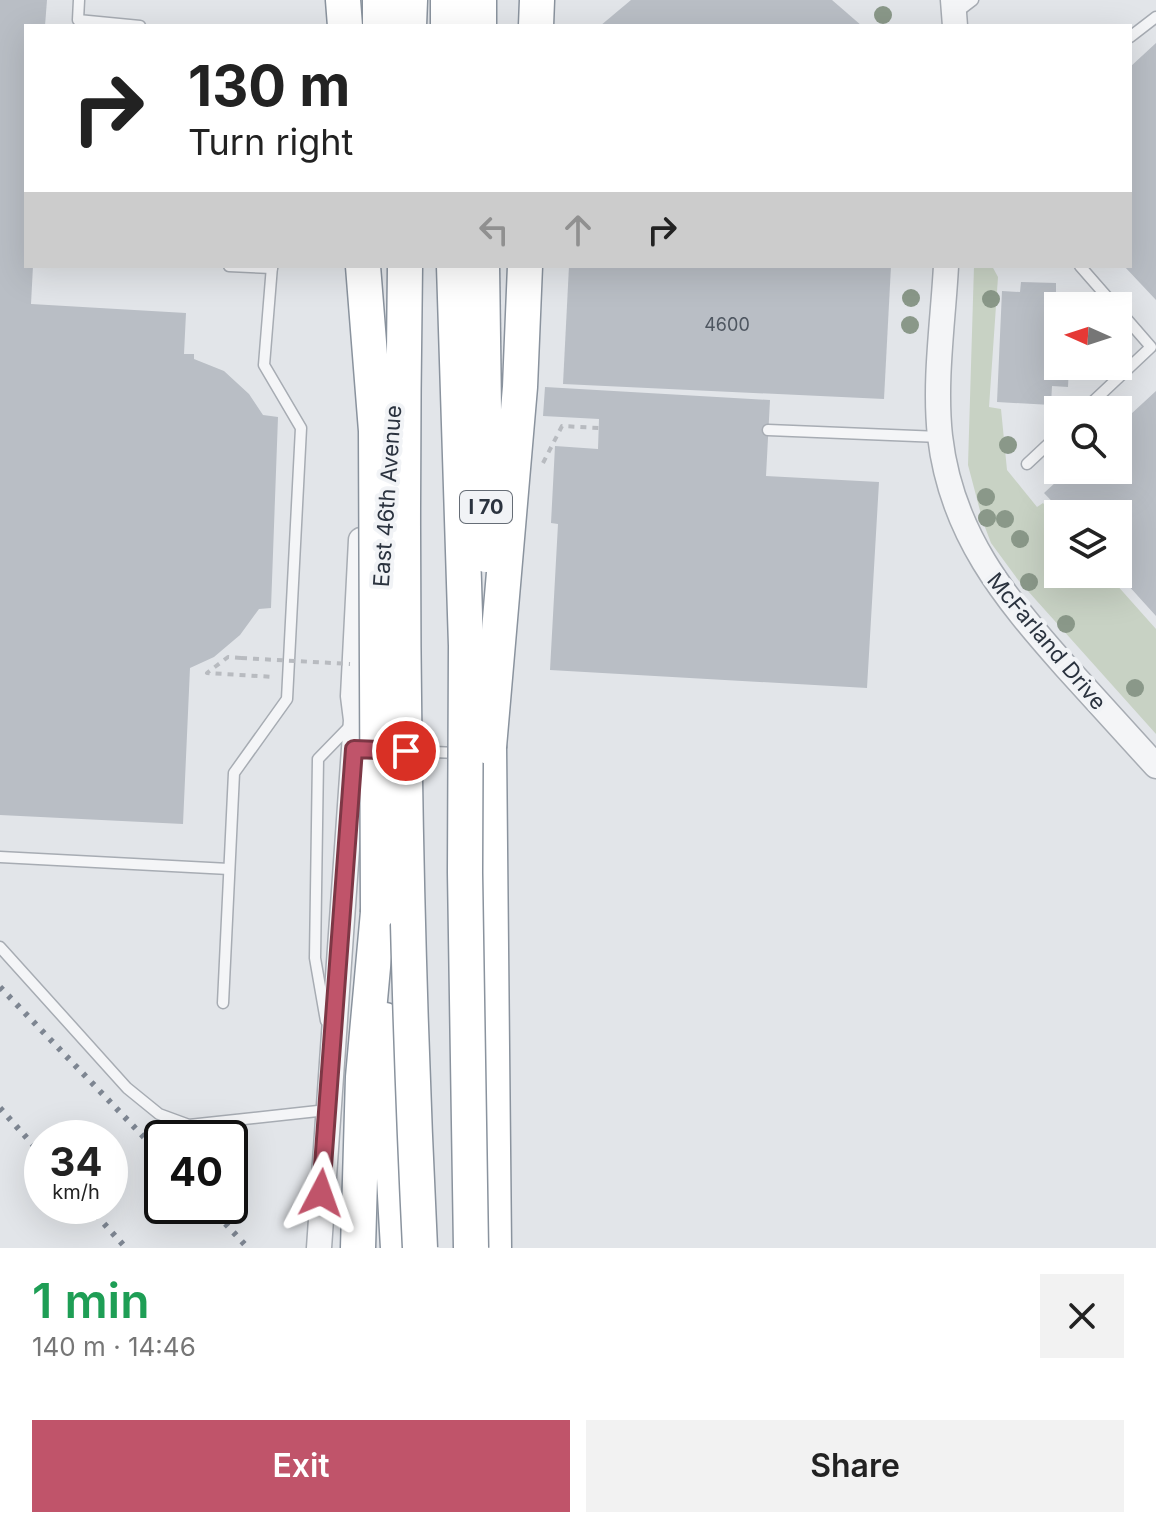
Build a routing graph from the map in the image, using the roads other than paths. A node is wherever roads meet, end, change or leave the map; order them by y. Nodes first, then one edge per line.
1 (79, 0) edge
2 (343, 0) edge
3 (380, 0) edge
4 (392, 0) edge
5 (410, 0) edge
6 (418, 0) edge
7 (448, 0) edge
8 (479, 0) edge
9 (537, 0) edge
10 (1156, 17) edge
11 (119, 24) edge
12 (345, 24) edge
13 (380, 24) edge
14 (390, 24) edge
15 (409, 24) edge
16 (416, 24) edge
17 (448, 24) edge
18 (479, 24) edge
19 (536, 24) edge
20 (1132, 35) edge
21 (272, 268) edge
22 (363, 268) edge
23 (377, 268) edge
24 (377, 268) edge
25 (403, 268) edge
26 (403, 268) edge
27 (454, 268) edge
28 (482, 268) edge
29 (525, 268) edge
30 (946, 268) edge
31 (1082, 268) edge
32 (1102, 292) edge
33 (1132, 326) edge
34 (1132, 365) edge
35 (1116, 380) edge
36 (1099, 396) edge
37 (768, 430) dead end
38 (376, 431) junction
39 (940, 437) junction
40 (1044, 448) edge
41 (1027, 464) dead end
42 (356, 720) junction
43 (354, 749) junction
44 (384, 750) dead end
45 (473, 750) junction
46 (398, 751) dead end
47 (1156, 766) edge
48 (0, 857) edge
49 (229, 869) junction
50 (378, 912) junction
51 (0, 947) edge
52 (223, 1003) dead end
53 (332, 1053) junction
54 (327, 1110) junction
55 (491, 1134) junction
56 (319, 1248) edge
57 (358, 1248) edge
58 (398, 1248) edge
59 (420, 1248) edge
60 (471, 1248) edge
61 (494, 1248) edge
62 (504, 1248) edge

1 - 11 lane
2 - 12 highway
3 - 13 highway
4 - 14 street
5 - 15 highway
6 - 16 street
7 - 17 highway
8 - 18 highway
9 - 19 highway
10 - 20 lane
21 - 49 lane
22 - 38 highway, bridge
23 - 38 highway, bridge
24 - 42 street, East 46th Avenue
25 - 42 street, East 46th Avenue
26 - 59 highway, bridge
27 - 60 highway, bridge
28 - 45 highway, I 70, bridge
29 - 45 highway, bridge
30 - 39 street, McFarland Drive
31 - 32 lane
33 - 34 lane
35 - 36 lane
37 - 39 lane
38 - 50 highway, bridge
39 - 47 street, McFarland Drive
40 - 41 lane
42 - 43 street, East 46th Avenue
42 - 53 lane
43 - 44 lane
43 - 53 street, East 46th Avenue
45 - 46 lane
45 - 55 highway, I 70
48 - 49 lane
49 - 52 lane
50 - 57 highway
50 - 58 highway
51 - 54 lane
53 - 54 street, East 46th Avenue
54 - 56 street, East 46th Avenue
55 - 61 highway, I 70
55 - 62 highway

